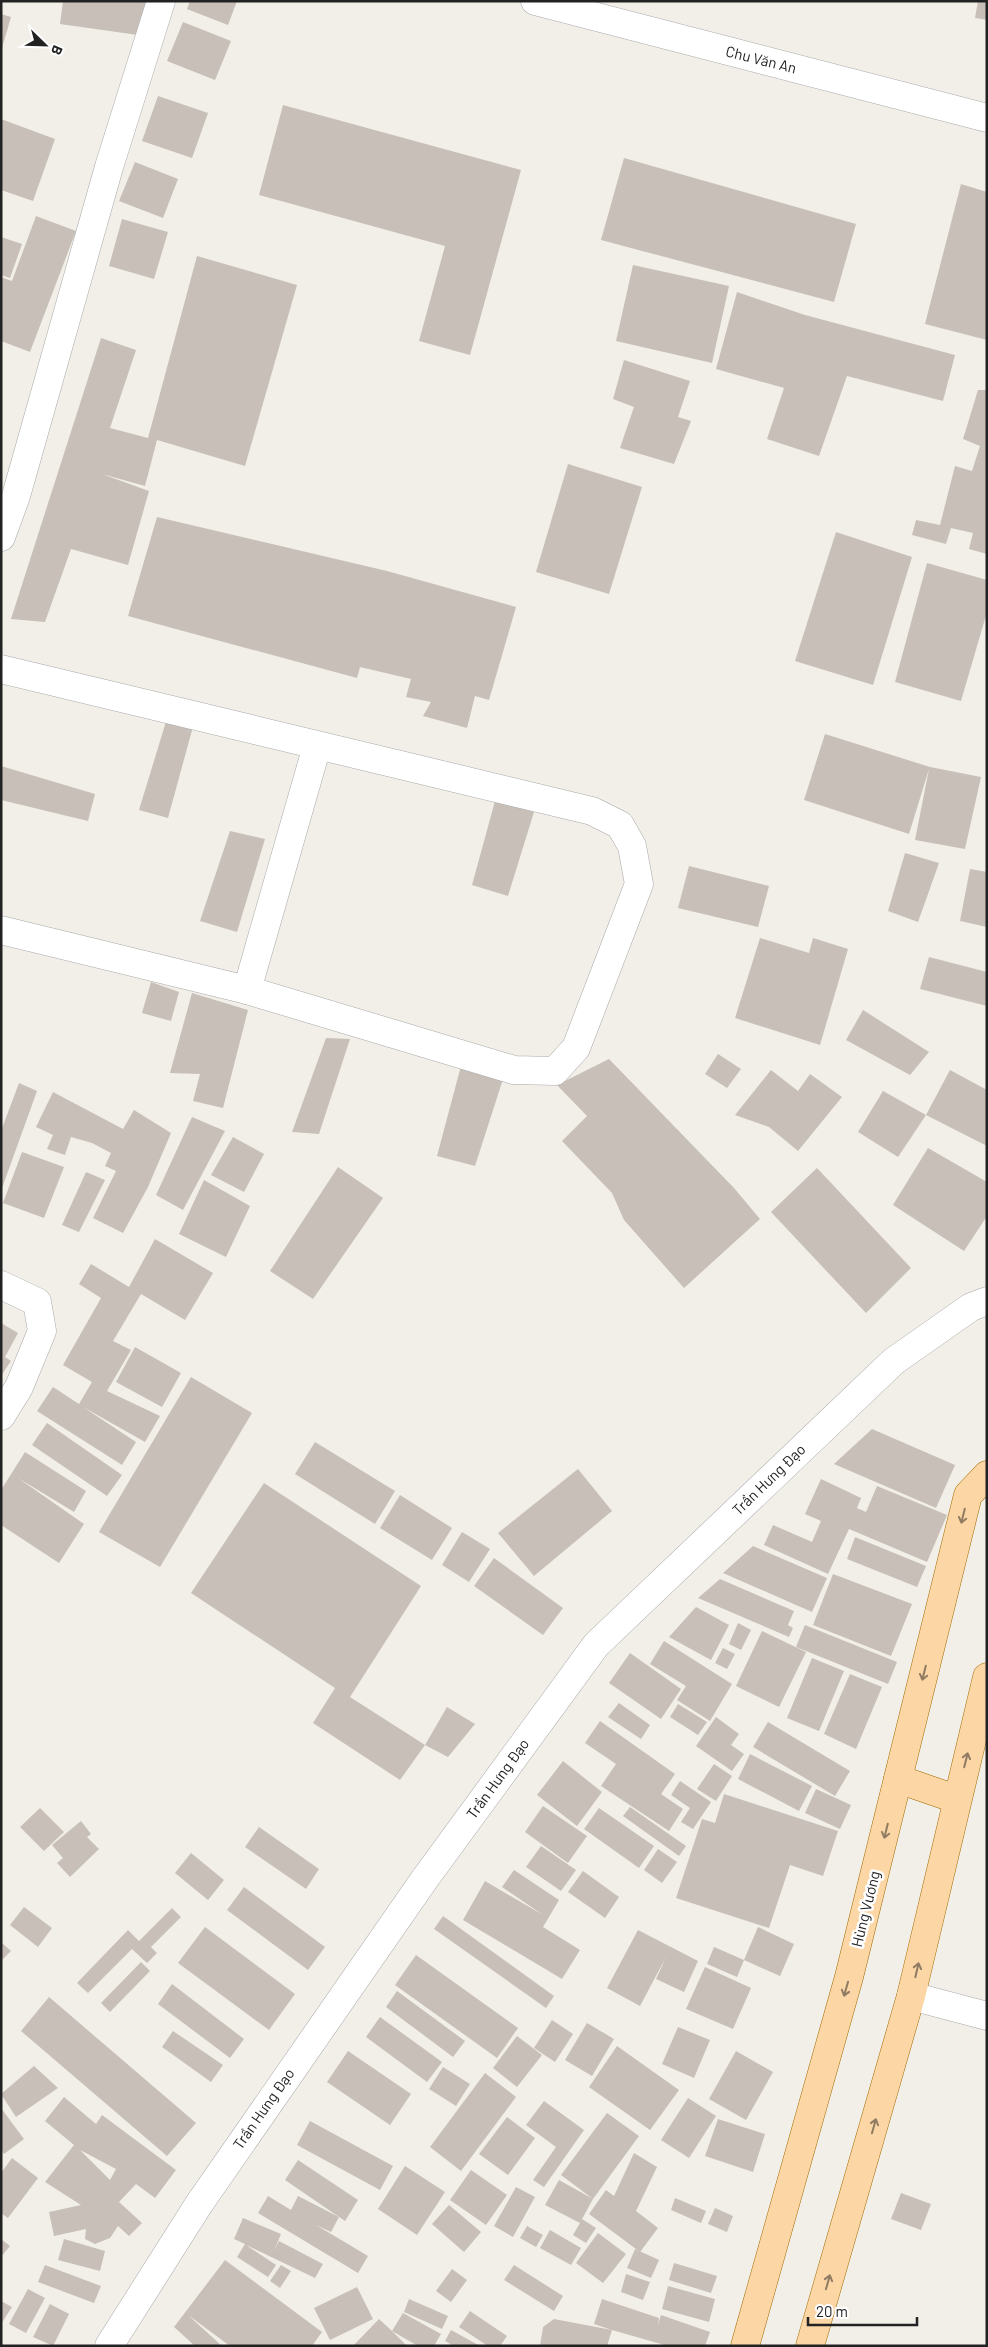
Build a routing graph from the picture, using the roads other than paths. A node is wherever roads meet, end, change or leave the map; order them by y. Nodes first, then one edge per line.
1 (161, 1) edge
2 (535, 1) edge
3 (987, 118) edge
4 (1, 537) edge
5 (1, 668) edge
6 (317, 746) junction
7 (1, 930) edge
8 (247, 990) junction
9 (1, 1285) edge
10 (987, 1301) edge
11 (1, 1416) edge
12 (987, 1475) edge
13 (987, 1677) edge
14 (898, 1779) junction
15 (956, 1799) junction
16 (911, 1996) junction
17 (987, 2016) edge
18 (109, 2346) edge
19 (745, 2346) edge
20 (810, 2346) edge

1 - 4 street
2 - 3 street, Chu Văn An
5 - 6 street
6 - 8 street
6 - 8 street
7 - 8 street
9 - 11 street
10 - 18 street, Trần Hưng Đạo
12 -> 14 main road, Hùng Vương
15 -> 13 main road
14 - 15 main road
14 -> 19 main road, Hùng Vương
16 -> 15 main road
16 - 17 street
20 -> 16 main road

